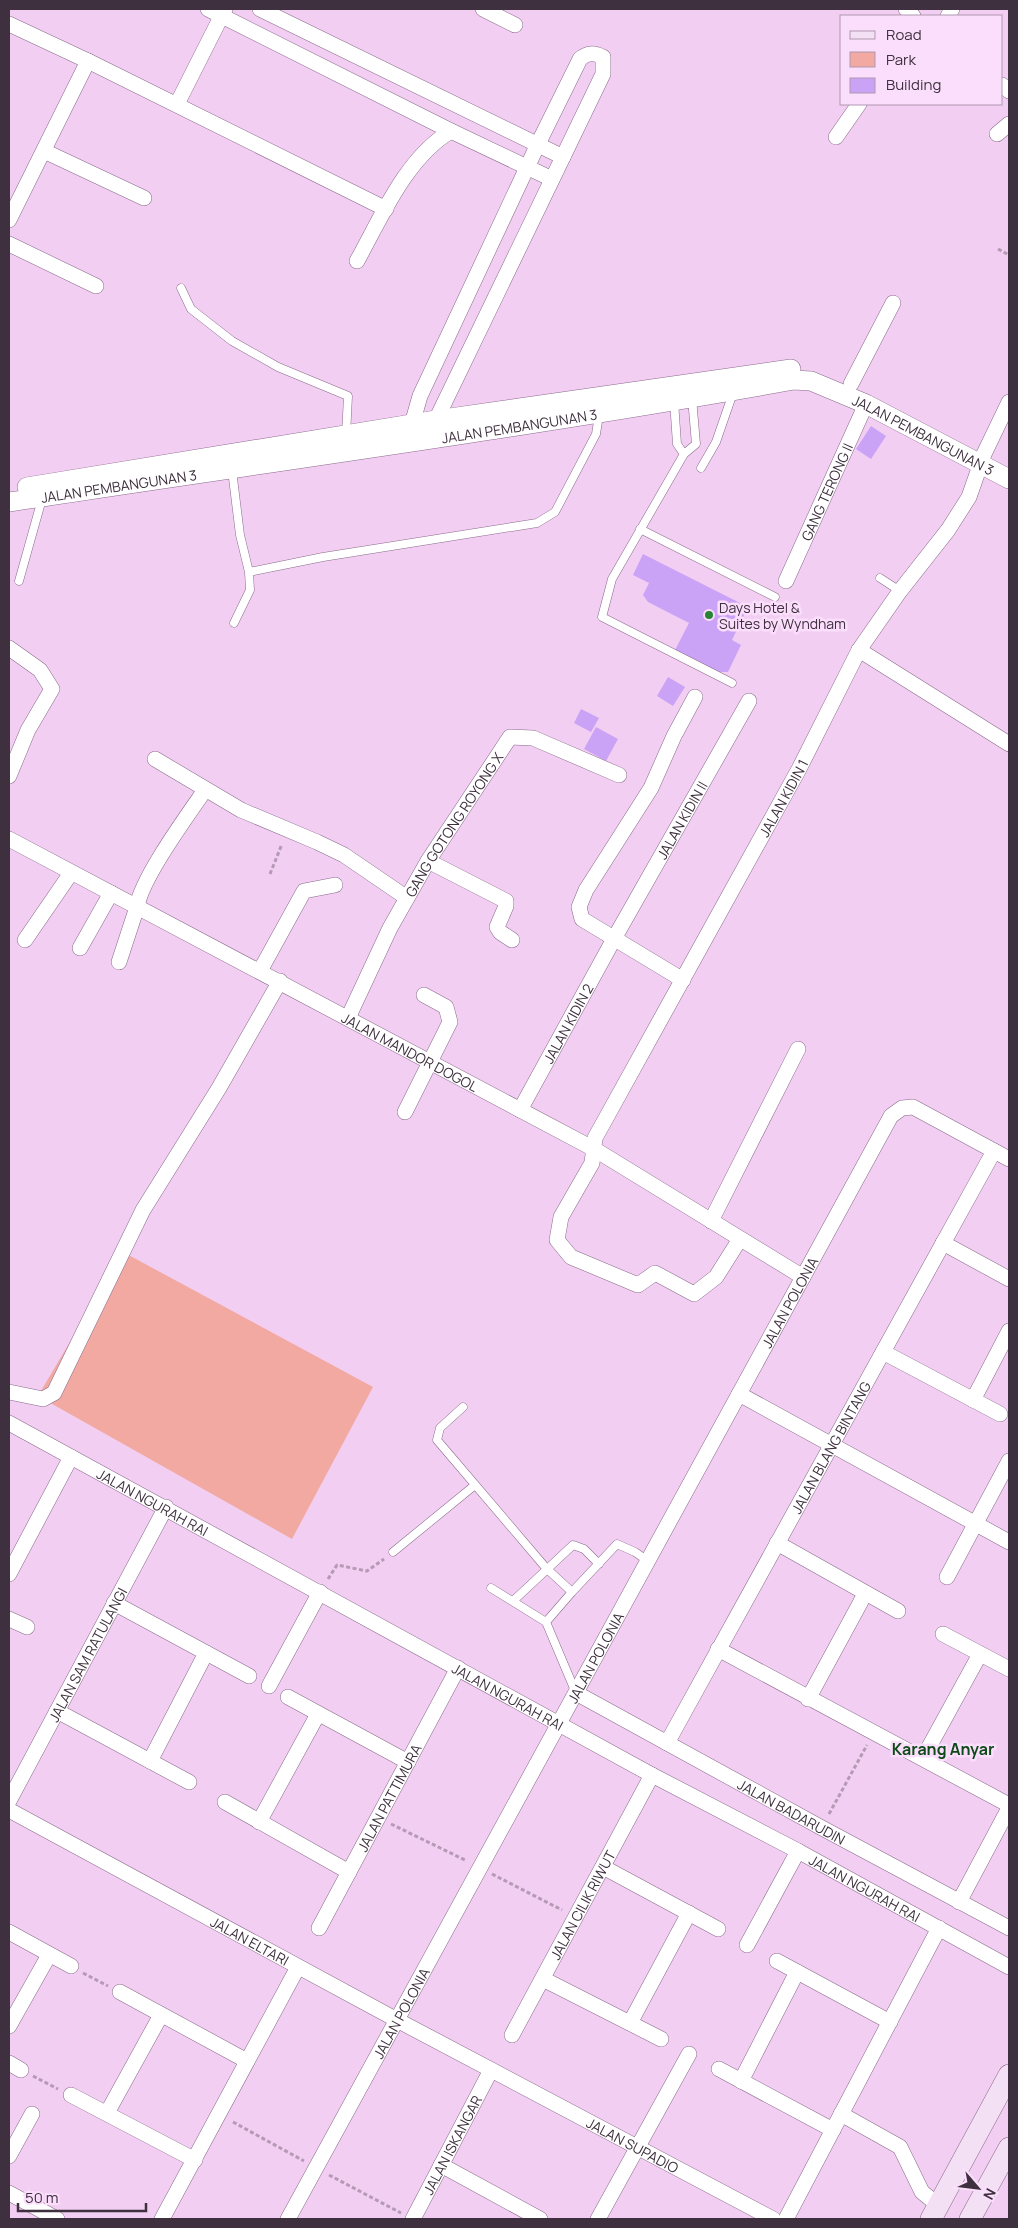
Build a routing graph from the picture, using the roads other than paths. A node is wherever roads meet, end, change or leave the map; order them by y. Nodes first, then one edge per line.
1 (208, 9) edge
2 (260, 9) edge
3 (485, 9) edge
4 (224, 12) edge
5 (9, 24) edge
6 (515, 25) dead end
7 (88, 61) junction
8 (177, 104) junction
9 (858, 105) edge
10 (1009, 124) edge
11 (451, 131) junction
12 (997, 134) dead end
13 (836, 137) dead end
14 (538, 144) junction
15 (44, 151) junction
16 (563, 157) junction
17 (527, 167) junction
18 (552, 179) junction
19 (144, 198) dead end
20 (386, 209) junction
21 (9, 220) edge
22 (9, 244) edge
23 (357, 261) dead end
24 (96, 286) dead end
25 (181, 288) dead end
26 (893, 303) dead end
27 (851, 384) junction
28 (734, 391) junction
29 (682, 392) junction
30 (420, 396) junction
31 (1009, 402) edge
32 (866, 404) junction
33 (600, 412) junction
34 (438, 421) junction
35 (412, 432) junction
36 (346, 435) junction
37 (283, 454) junction
38 (684, 454) junction
39 (982, 459) junction
40 (1009, 466) edge
41 (701, 468) dead end
42 (232, 470) junction
43 (1009, 479) edge
44 (9, 490) edge
45 (42, 497) junction
46 (9, 502) edge
47 (640, 529) junction
48 (250, 572) junction
49 (880, 578) dead end
50 (19, 581) dead end
51 (786, 581) dead end
52 (900, 591) junction
53 (775, 597) dead end
54 (234, 623) dead end
55 (9, 648) edge
56 (859, 650) junction
57 (732, 683) dead end
58 (695, 696) dead end
59 (749, 701) dead end
60 (1009, 744) edge
61 (155, 759) dead end
62 (619, 775) dead end
63 (9, 776) edge
64 (204, 790) junction
65 (9, 839) edge
66 (428, 861) junction
67 (71, 873) junction
68 (335, 885) dead end
69 (111, 893) junction
70 (408, 898) junction
71 (137, 907) junction
72 (615, 937) junction
73 (25, 940) dead end
74 (512, 940) dead end
75 (80, 948) dead end
76 (119, 962) dead end
77 (260, 971) junction
78 (683, 980) junction
79 (280, 981) junction
80 (424, 995) dead end
81 (348, 1018) junction
82 (798, 1049) dead end
83 (431, 1062) junction
84 (520, 1110) junction
85 (405, 1112) dead end
86 (594, 1149) junction
87 (994, 1151) junction
88 (1009, 1159) edge
89 (711, 1221) junction
90 (740, 1239) junction
91 (943, 1243) junction
92 (803, 1278) junction
93 (1009, 1279) edge
94 (1009, 1331) edge
95 (883, 1352) junction
96 (9, 1392) edge
97 (739, 1394) junction
98 (973, 1400) junction
99 (463, 1407) dead end
100 (1000, 1414) dead end
101 (9, 1423) edge
102 (831, 1445) junction
103 (71, 1457) junction
104 (1009, 1461) edge
105 (475, 1485) junction
106 (166, 1507) junction
107 (976, 1524) junction
108 (1009, 1542) edge
109 (777, 1543) junction
110 (393, 1552) road end
111 (648, 1561) junction
112 (599, 1564) junction
113 (546, 1568) junction
114 (9, 1574) edge
115 (947, 1577) dead end
116 (491, 1588) dead end
117 (320, 1592) junction
118 (572, 1592) junction
119 (865, 1594) junction
120 (513, 1601) junction
121 (114, 1603) junction
122 (898, 1611) dead end
123 (9, 1619) edge
124 (546, 1622) junction
125 (27, 1627) dead end
126 (942, 1634) dead end
127 (718, 1649) junction
128 (206, 1653) junction
129 (980, 1654) junction
130 (458, 1668) junction
131 (1009, 1669) edge
132 (249, 1676) dead end
133 (269, 1686) dead end
134 (576, 1693) junction
135 (288, 1697) dead end
136 (808, 1699) junction
137 (57, 1712) junction
138 (318, 1714) junction
139 (559, 1724) junction
140 (666, 1743) junction
141 (924, 1758) junction
142 (150, 1761) junction
143 (408, 1762) junction
144 (652, 1775) junction
145 (188, 1782) dead end
146 (9, 1801) edge
147 (226, 1802) dead end
148 (1009, 1806) edge
149 (9, 1810) edge
150 (259, 1822) junction
151 (798, 1851) junction
152 (603, 1867) junction
153 (349, 1872) junction
154 (959, 1902) junction
155 (689, 1913) junction
156 (319, 1928) dead end
157 (939, 1928) junction
158 (1009, 1928) edge
159 (718, 1929) dead end
160 (9, 1932) edge
161 (747, 1945) dead end
162 (49, 1954) junction
163 (777, 1961) dead end
164 (71, 1966) road end
165 (298, 1967) junction
166 (1009, 1967) edge
167 (797, 1972) junction
168 (543, 1979) junction
169 (120, 1992) road end
170 (161, 2015) junction
171 (397, 2020) junction
172 (890, 2022) junction
173 (630, 2023) junction
174 (9, 2026) edge
175 (512, 2035) dead end
176 (661, 2039) dead end
177 (689, 2054) dead end
178 (247, 2061) junction
179 (719, 2069) dead end
180 (491, 2070) junction
181 (1009, 2075) edge
182 (741, 2081) junction
183 (71, 2095) road end
184 (107, 2113) junction
185 (32, 2114) dead end
186 (841, 2114) junction
187 (833, 2130) junction
188 (638, 2147) junction
189 (1009, 2148) edge
190 (9, 2156) edge
191 (195, 2160) junction
192 (441, 2165) junction
193 (9, 2193) edge
194 (935, 2212) edge
195 (530, 2217) edge
196 (57, 2219) edge
197 (162, 2219) edge
198 (288, 2219) edge
199 (413, 2219) edge
200 (598, 2219) edge
201 (773, 2219) edge
202 (786, 2219) edge
203 (970, 2219) edge

1 - 4 street
2 - 14 street
3 - 6 street
4 - 8 street
4 - 11 street
5 - 7 street
7 - 8 street
7 - 15 street
8 - 20 street
9 - 13 street
10 - 12 street
11 - 17 street
11 - 20 street
14 - 16 street
14 - 16 street
14 - 17 street
15 - 19 street
15 - 21 street
16 - 18 street
17 - 18 street
17 - 30 street
18 - 34 street
20 - 23 street
22 - 24 street
25 - 36 lane
26 - 27 street
27 - 29 street, JALAN PEMBANGUNAN 3
27 - 39 street, JALAN PEMBANGUNAN 3
28 - 29 street, JALAN PEMBANGUNAN 3
28 - 32 street, JALAN PEMBANGUNAN 3
28 - 41 lane
29 - 33 street, JALAN PEMBANGUNAN 3
29 - 34 street, JALAN PEMBANGUNAN 3
29 - 38 lane
29 - 38 lane
30 - 34 street
30 - 35 street
31 - 39 street, JALAN KIDIN 1
32 - 39 street, JALAN PEMBANGUNAN 3
32 - 51 street, GANG TERONG II
33 - 34 street, JALAN PEMBANGUNAN 3
33 - 48 lane
34 - 35 street, JALAN PEMBANGUNAN 3
35 - 36 street, JALAN PEMBANGUNAN 3
35 - 37 street, JALAN PEMBANGUNAN 3
36 - 37 street, JALAN PEMBANGUNAN 3
37 - 42 street, JALAN PEMBANGUNAN 3
37 - 44 street, JALAN PEMBANGUNAN 3
38 - 47 lane
39 - 40 street, JALAN PEMBANGUNAN 3
39 - 43 street, JALAN PEMBANGUNAN 3
39 - 52 street, JALAN KIDIN 1
42 - 45 street, JALAN PEMBANGUNAN 3
42 - 48 lane
45 - 46 street, JALAN PEMBANGUNAN 3
45 - 50 lane
47 - 53 lane
47 - 57 lane
48 - 54 lane
49 - 52 lane
52 - 56 street, JALAN KIDIN 1
55 - 63 street
56 - 60 street
56 - 78 street, JALAN KIDIN 1
58 - 72 street
59 - 72 street, JALAN KIDIN II
61 - 64 street
62 - 66 street, GANG GOTONG ROYONG X
64 - 70 street
64 - 71 street
65 - 67 street, JALAN MANDOR DOGOL
66 - 70 street, GANG GOTONG ROYONG X
66 - 74 street
67 - 69 street, JALAN MANDOR DOGOL
67 - 73 street
68 - 77 street
69 - 71 street, JALAN MANDOR DOGOL
69 - 75 street
70 - 81 street, GANG GOTONG ROYONG X
71 - 76 street
71 - 77 street, JALAN MANDOR DOGOL
72 - 78 street
72 - 84 street, JALAN KIDIN 2
77 - 79 street, JALAN MANDOR DOGOL
78 - 86 street, JALAN KIDIN 1
79 - 81 street, JALAN MANDOR DOGOL
79 - 96 street
80 - 83 street
81 - 83 street, JALAN MANDOR DOGOL
82 - 89 street
83 - 84 street, JALAN MANDOR DOGOL
83 - 85 street
84 - 86 street, JALAN MANDOR DOGOL
86 - 89 street, JALAN MANDOR DOGOL
86 - 90 street, JALAN KIDIN 1
87 - 88 street
87 - 91 street, JALAN BLANG BINTANG
87 - 92 street, JALAN POLONIA
89 - 90 street, JALAN MANDOR DOGOL
90 - 92 street, JALAN MANDOR DOGOL
91 - 93 street
91 - 95 street, JALAN BLANG BINTANG
92 - 97 street, JALAN POLONIA
94 - 98 street
95 - 98 street
95 - 102 street, JALAN BLANG BINTANG
97 - 102 street
97 - 111 street, JALAN POLONIA
98 - 100 street
99 - 105 lane
101 - 103 street, JALAN NGURAH RAI
102 - 107 street
102 - 109 street, JALAN BLANG BINTANG
103 - 106 street, JALAN NGURAH RAI
103 - 114 street
104 - 107 street
105 - 110 lane
105 - 113 lane
106 - 117 street, JALAN NGURAH RAI
106 - 121 street, JALAN SAM RATULANGI
107 - 108 street
107 - 115 street
109 - 119 street
109 - 127 street, JALAN BLANG BINTANG
111 - 112 lane
111 - 134 street, JALAN POLONIA
112 - 113 lane
112 - 118 lane
113 - 118 lane
113 - 120 lane
116 - 120 lane
117 - 130 street, JALAN NGURAH RAI
117 - 133 street
118 - 124 lane
119 - 122 street
119 - 136 street
120 - 124 lane
121 - 128 street
121 - 137 street, JALAN SAM RATULANGI
123 - 125 street
124 - 134 lane
126 - 129 street
127 - 136 street
127 - 140 street, JALAN BLANG BINTANG
128 - 132 street
128 - 142 street
129 - 131 street
129 - 141 street
130 - 139 street, JALAN NGURAH RAI
130 - 143 street, JALAN PATTIMURA
134 - 139 street, JALAN POLONIA
134 - 140 street, JALAN BADARUDIN
135 - 138 street
136 - 141 street
137 - 142 street
137 - 146 street, JALAN SAM RATULANGI
138 - 143 street
138 - 150 street
139 - 144 street, JALAN NGURAH RAI
139 - 171 street, JALAN POLONIA
140 - 154 street, JALAN BADARUDIN
141 - 148 street
142 - 145 street
143 - 153 street, JALAN PATTIMURA
144 - 151 street, JALAN NGURAH RAI
144 - 152 street, JALAN CILIK RIWUT
147 - 150 street
148 - 154 street
149 - 165 street, JALAN ELTARI
150 - 153 street
151 - 157 street, JALAN NGURAH RAI
151 - 161 street
152 - 155 street
152 - 168 street, JALAN CILIK RIWUT
153 - 156 street, JALAN PATTIMURA
154 - 158 street, JALAN BADARUDIN
155 - 159 street
155 - 173 street
157 - 166 street, JALAN NGURAH RAI
157 - 172 street
160 - 162 street
162 - 164 street
162 - 174 street
163 - 167 street
165 - 171 street, JALAN ELTARI
165 - 178 street
167 - 172 street
167 - 182 street
168 - 173 street
168 - 175 street, JALAN CILIK RIWUT
169 - 170 street
170 - 178 street
170 - 184 street
171 - 180 street, JALAN ELTARI
171 - 198 street, JALAN POLONIA
172 - 186 street
173 - 176 street
177 - 188 street
178 - 191 street
179 - 182 street
180 - 188 street, JALAN SUPADIO
180 - 192 street, JALAN ISKANGAR
181 - 194 main road
182 - 187 street
183 - 184 street
184 - 191 street
185 - 190 street
186 - 187 street
186 - 194 street
187 - 202 street
188 - 200 street
188 - 201 street, JALAN SUPADIO
189 - 203 main road
191 - 197 street
192 - 195 street
192 - 199 street, JALAN ISKANGAR
193 - 196 street

